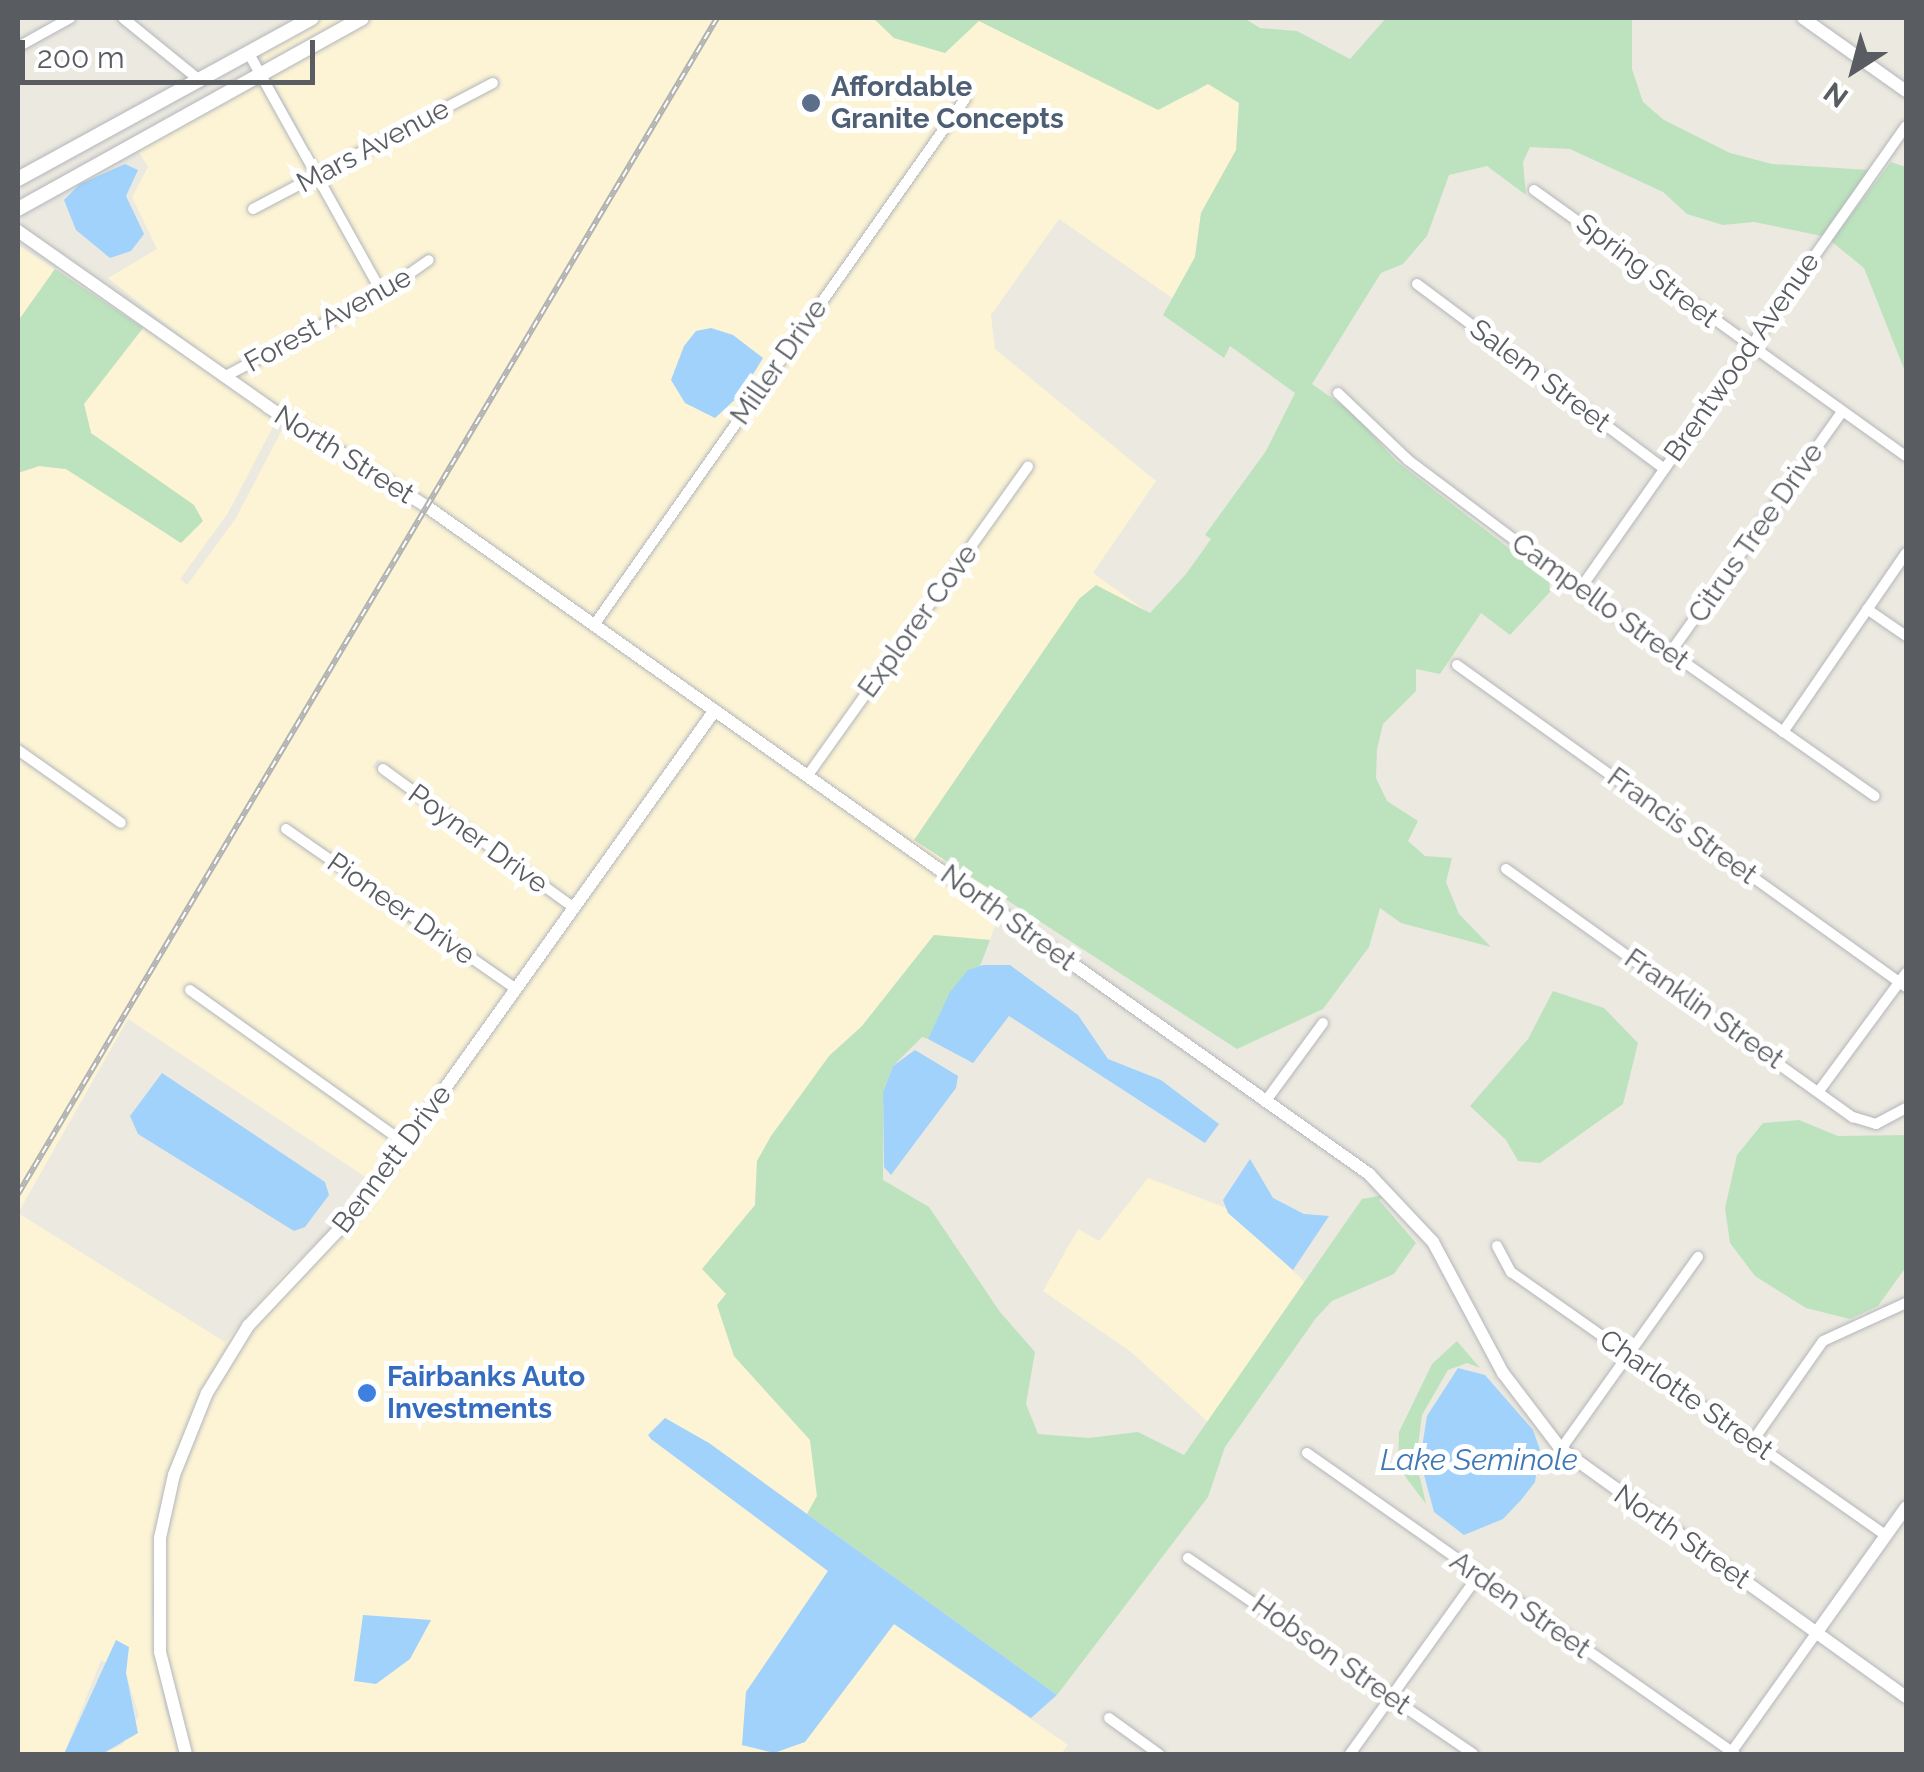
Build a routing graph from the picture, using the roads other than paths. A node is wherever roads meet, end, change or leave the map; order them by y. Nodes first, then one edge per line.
1 (70, 18) edge
2 (123, 18) edge
3 (312, 18) edge
4 (362, 18) edge
5 (1803, 18) edge
6 (18, 47) edge
7 (248, 52) junction
8 (260, 71) junction
9 (198, 79) junction
10 (494, 83) dead end
11 (1906, 91) edge
12 (965, 99) dead end
13 (1906, 126) edge
14 (317, 175) junction
15 (18, 179) edge
16 (1534, 190) dead end
17 (254, 208) dead end
18 (18, 209) edge
19 (18, 231) edge
20 (428, 260) dead end
21 (1417, 284) dead end
22 (382, 294) junction
23 (1748, 348) junction
24 (224, 377) junction
25 (1338, 393) dead end
26 (1842, 412) junction
27 (1906, 456) edge
28 (1028, 467) dead end
29 (1664, 469) junction
30 (1906, 553) edge
31 (1580, 590) junction
32 (1867, 610) junction
33 (594, 625) junction
34 (1906, 636) edge
35 (1670, 653) junction
36 (1457, 664) dead end
37 (715, 710) junction
38 (1783, 732) junction
39 (18, 750) edge
40 (382, 769) dead end
41 (808, 775) junction
42 (1874, 796) dead end
43 (120, 823) dead end
44 (286, 829) dead end
45 (1506, 869) dead end
46 (574, 908) junction
47 (1904, 981) edge
48 (516, 989) junction
49 (190, 990) dead end
50 (1323, 1023) dead end
51 (1819, 1091) junction
52 (1265, 1102) junction
53 (1906, 1108) edge
54 (406, 1144) junction
55 (1497, 1246) dead end
56 (1698, 1257) dead end
57 (1906, 1302) edge
58 (1628, 1354) junction
59 (1752, 1442) junction
60 (1561, 1449) junction
61 (1308, 1453) dead end
62 (1905, 1511) edge
63 (1886, 1536) junction
64 (1188, 1558) dead end
65 (1478, 1576) junction
66 (1817, 1632) junction
67 (1906, 1697) edge
68 (1391, 1698) junction
69 (1109, 1718) dead end
70 (186, 1754) edge
71 (1159, 1754) edge
72 (1350, 1754) edge
73 (1473, 1754) edge
74 (1732, 1754) edge

1 - 6 street
2 - 9 street
3 - 7 main road
4 - 8 main road
5 - 11 street
7 - 8 street
7 - 9 main road
8 - 14 street
8 - 18 main road
9 - 15 main road
10 - 14 street, Mars Avenue
12 - 33 street, Miller Drive
13 - 23 street, Brentwood Avenue
14 - 17 street, Mars Avenue
14 - 22 street
16 - 23 street, Spring Street
19 - 24 street, North Street
20 - 22 street, Forest Avenue
21 - 29 street, Salem Street
22 - 24 street, Forest Avenue
23 - 26 street, Spring Street
23 - 29 street, Brentwood Avenue
24 - 33 street, North Street
25 - 31 street, Campello Street
26 - 27 street, Spring Street
26 - 35 street, Citrus Tree Drive
28 - 41 street, Explorer Cove
29 - 31 street, Brentwood Avenue
30 - 32 street
31 - 35 street, Campello Street
32 - 34 street
32 - 38 street
33 - 37 street, North Street
35 - 38 street, Campello Street
36 - 47 street, Francis Street
37 - 41 street, North Street
37 - 46 street, Bennett Drive
38 - 42 street, Campello Street
39 - 43 street
40 - 46 street, Poyner Drive
41 - 52 street, North Street
44 - 48 street, Pioneer Drive
45 - 51 street, Franklin Street
46 - 48 street, Bennett Drive
47 - 51 street
48 - 54 street, Bennett Drive
49 - 54 street
50 - 52 street
51 - 53 street, Franklin Street
52 - 60 street, North Street
54 - 70 street, Bennett Drive
55 - 58 street, Charlotte Street
56 - 58 street
57 - 59 street
58 - 59 street, Charlotte Street
58 - 60 street
59 - 63 street, Charlotte Street
60 - 66 street, North Street
61 - 65 street, Arden Street
62 - 63 street
63 - 66 street
64 - 68 street, Hobson Street
65 - 68 street
65 - 74 street, Arden Street
66 - 67 street, North Street
66 - 74 street
68 - 72 street
68 - 73 street, Hobson Street
69 - 71 street

